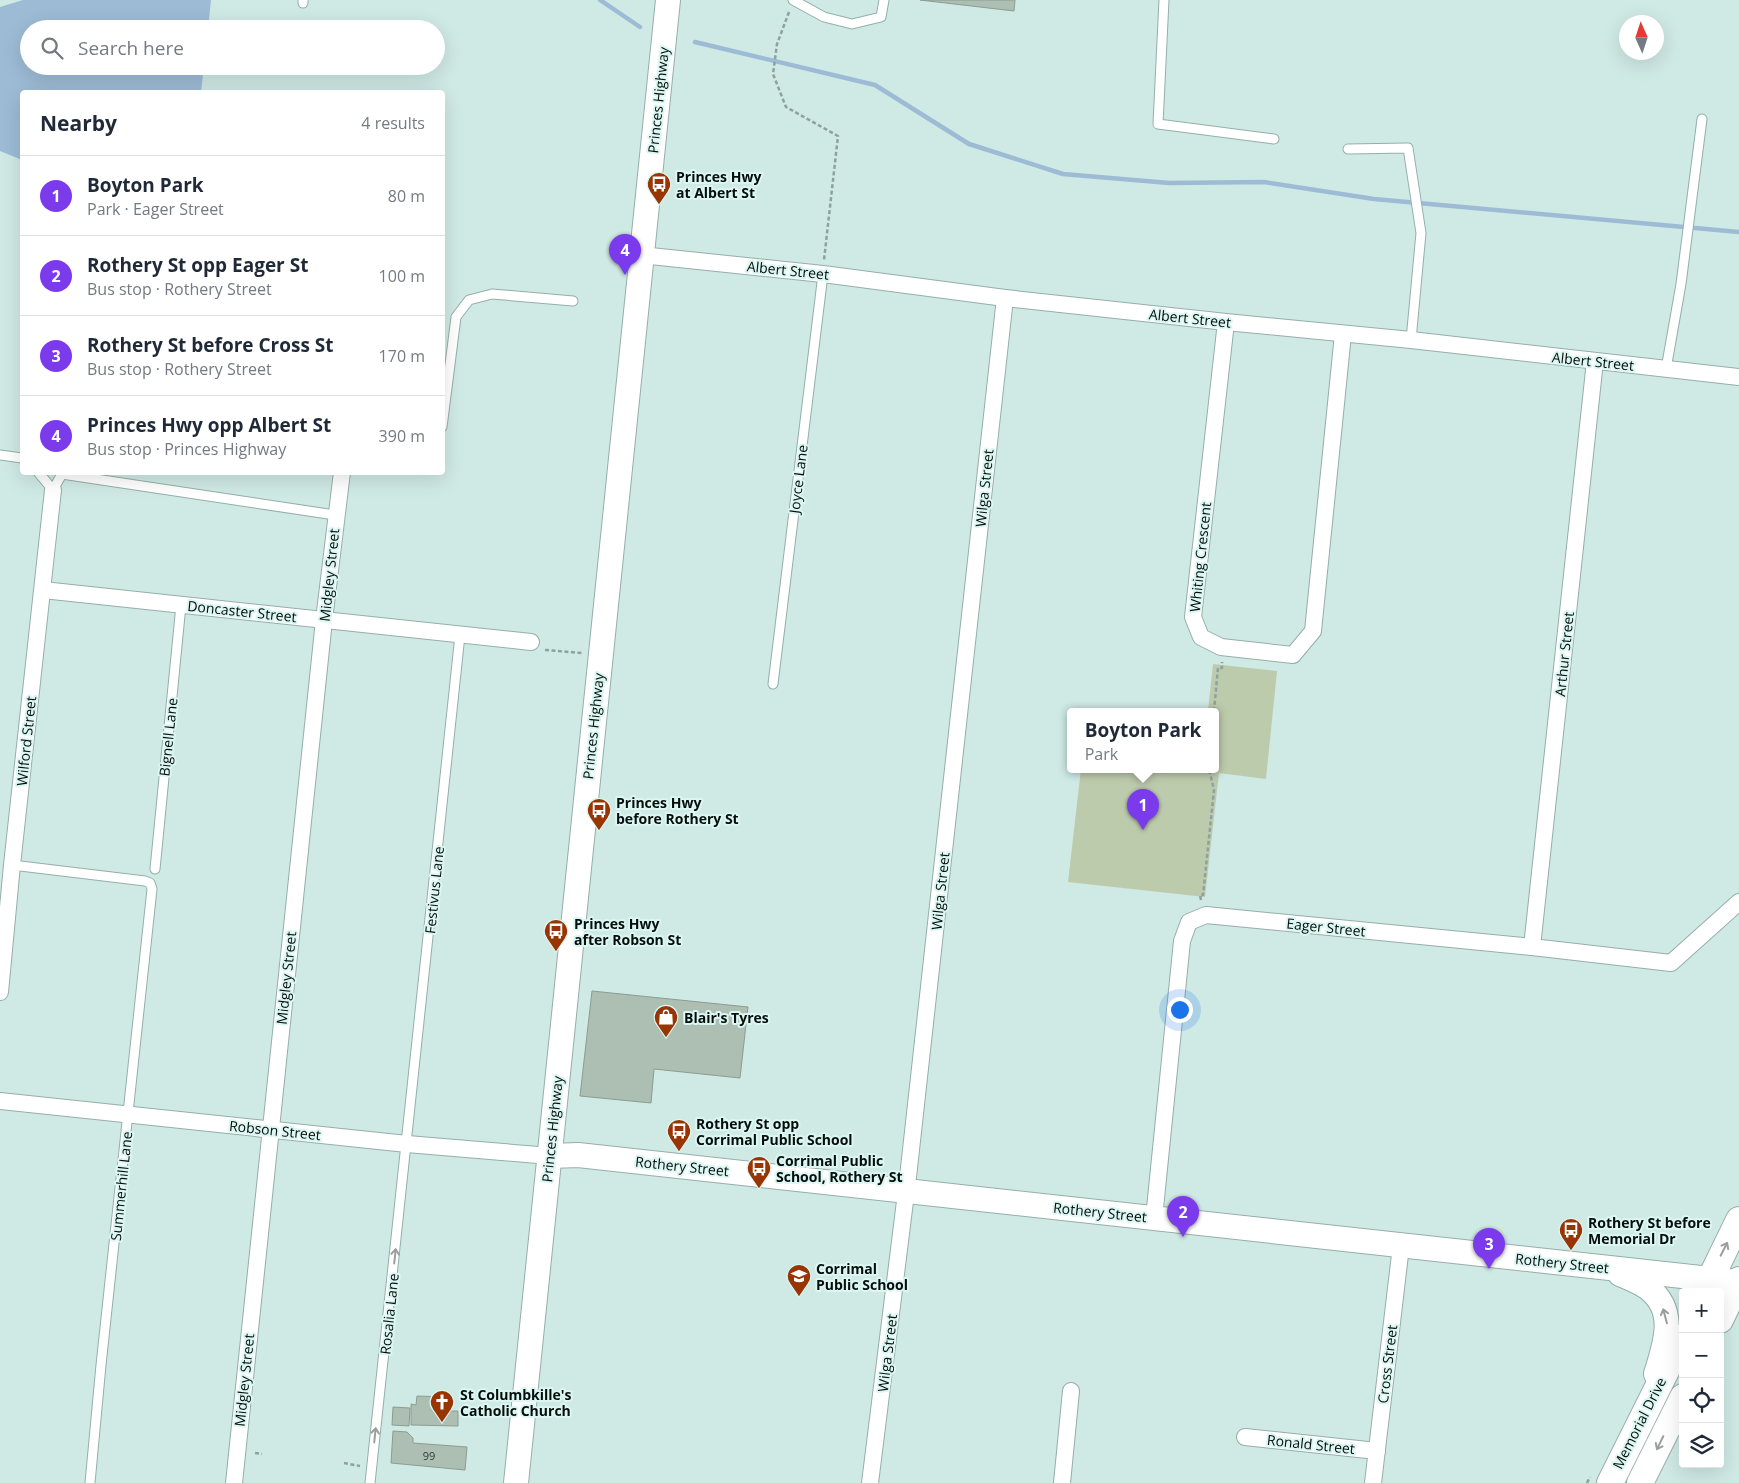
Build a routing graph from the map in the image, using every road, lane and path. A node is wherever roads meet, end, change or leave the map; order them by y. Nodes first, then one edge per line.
1 (668, 0) edge
2 (884, 0) edge
3 (1164, 0) edge
4 (793, 1) edge
5 (1702, 119) dead end
6 (1274, 139) dead end
7 (1348, 149) dead end
8 (641, 255) junction
9 (823, 274) junction
10 (1005, 298) junction
11 (573, 301) dead end
12 (1226, 322) junction
13 (1342, 334) junction
14 (1411, 340) junction
15 (1595, 361) junction
16 (1666, 369) junction
17 (1739, 376) edge
18 (445, 403) edge
19 (0, 455) edge
20 (20, 458) edge
21 (40, 475) edge
22 (62, 475) edge
23 (76, 475) edge
24 (342, 475) edge
25 (53, 490) junction
26 (336, 515) junction
27 (42, 590) junction
28 (181, 605) junction
29 (324, 620) junction
30 (460, 635) junction
31 (538, 646) joint
32 (1223, 647) junction
33 (584, 653) dead end
34 (773, 684) dead end
35 (1214, 708) edge
36 (1210, 773) edge
37 (6, 865) edge
38 (155, 869) dead end
39 (1739, 902) edge
40 (1201, 907) dead end
41 (1532, 947) junction
42 (0, 992) edge
43 (0, 1100) edge
44 (129, 1114) junction
45 (271, 1129) junction
46 (407, 1144) junction
47 (550, 1156) junction
48 (906, 1192) junction
49 (1154, 1218) junction
50 (1739, 1220) edge
51 (1401, 1246) junction
52 (1607, 1267) junction
53 (1739, 1282) edge
54 (1707, 1286) edge
55 (1724, 1312) edge
56 (1679, 1345) edge
57 (1071, 1391) dead end
58 (1679, 1405) edge
59 (1644, 1414) junction
60 (1245, 1437) dead end
61 (1377, 1451) junction
62 (255, 1453) dead end
63 (262, 1454) dead end
64 (366, 1461) dead end
65 (344, 1463) dead end
66 (1600, 1479) edge
67 (90, 1483) edge
68 (234, 1483) edge
69 (370, 1483) edge
70 (516, 1483) edge
71 (870, 1483) edge
72 (1062, 1483) edge
73 (1373, 1483) edge
74 (1587, 1483) edge
75 (1640, 1483) edge

1 - 8 main road, Princes Highway
2 - 4 lane
3 - 6 lane
4 - 9 path
5 - 16 lane
7 - 14 lane
8 - 9 street, Albert Street
8 - 47 main road, Princes Highway
9 - 10 street, Albert Street
9 - 34 lane, Joyce Lane
10 - 12 street, Albert Street
10 - 48 street, Wilga Street
11 - 18 lane
12 - 13 street, Albert Street
12 - 32 street, Whiting Crescent
13 - 14 street, Albert Street
13 - 32 street, Whiting Crescent
14 - 15 street, Albert Street
15 - 16 street, Albert Street
15 - 41 street, Arthur Street
16 - 17 street, Albert Street
19 - 20 lane
21 - 25 lane
22 - 25 lane
23 - 26 lane
24 - 26 street, Midgley Street
25 - 27 street, Wilford Street
26 - 29 street, Midgley Street
27 - 28 street, Doncaster Street
27 - 37 street, Wilford Street
28 - 29 street, Doncaster Street
28 - 38 lane, Bignell Lane
29 - 30 street, Doncaster Street
29 - 45 street, Midgley Street
30 - 31 street, Doncaster Street
30 - 46 lane, Festivus Lane
31 - 33 path
32 - 35 path
36 - 40 path
37 - 42 street, Wilford Street
37 - 44 lane, Summerhill Lane
39 - 41 street, Eager Street
41 - 49 street, Eager Street
43 - 44 street, Robson Street
44 - 45 street, Robson Street
44 - 67 lane, Summerhill Lane
45 - 46 street, Robson Street
45 - 68 street, Midgley Street
46 - 47 street, Robson Street
69 -> 46 lane, Rosalia Lane
47 - 48 main road, Rothery Street
47 - 70 main road, Princes Highway
48 - 49 main road, Rothery Street
48 - 71 street, Wilga Street
49 - 51 main road, Rothery Street
54 -> 50 main road
51 - 52 main road, Rothery Street
51 - 61 street, Cross Street
52 - 54 main road, Rothery Street
59 -> 52 main road
53 - 54 main road, Rothery Street
53 - 55 main road
56 - 59 main road, Memorial Drive
57 - 72 street
58 -> 75 main road, Memorial Drive
59 - 66 main road, Memorial Drive
60 - 61 street, Ronald Street
61 - 73 street, Cross Street
62 - 63 path
64 - 65 path
66 - 74 path

